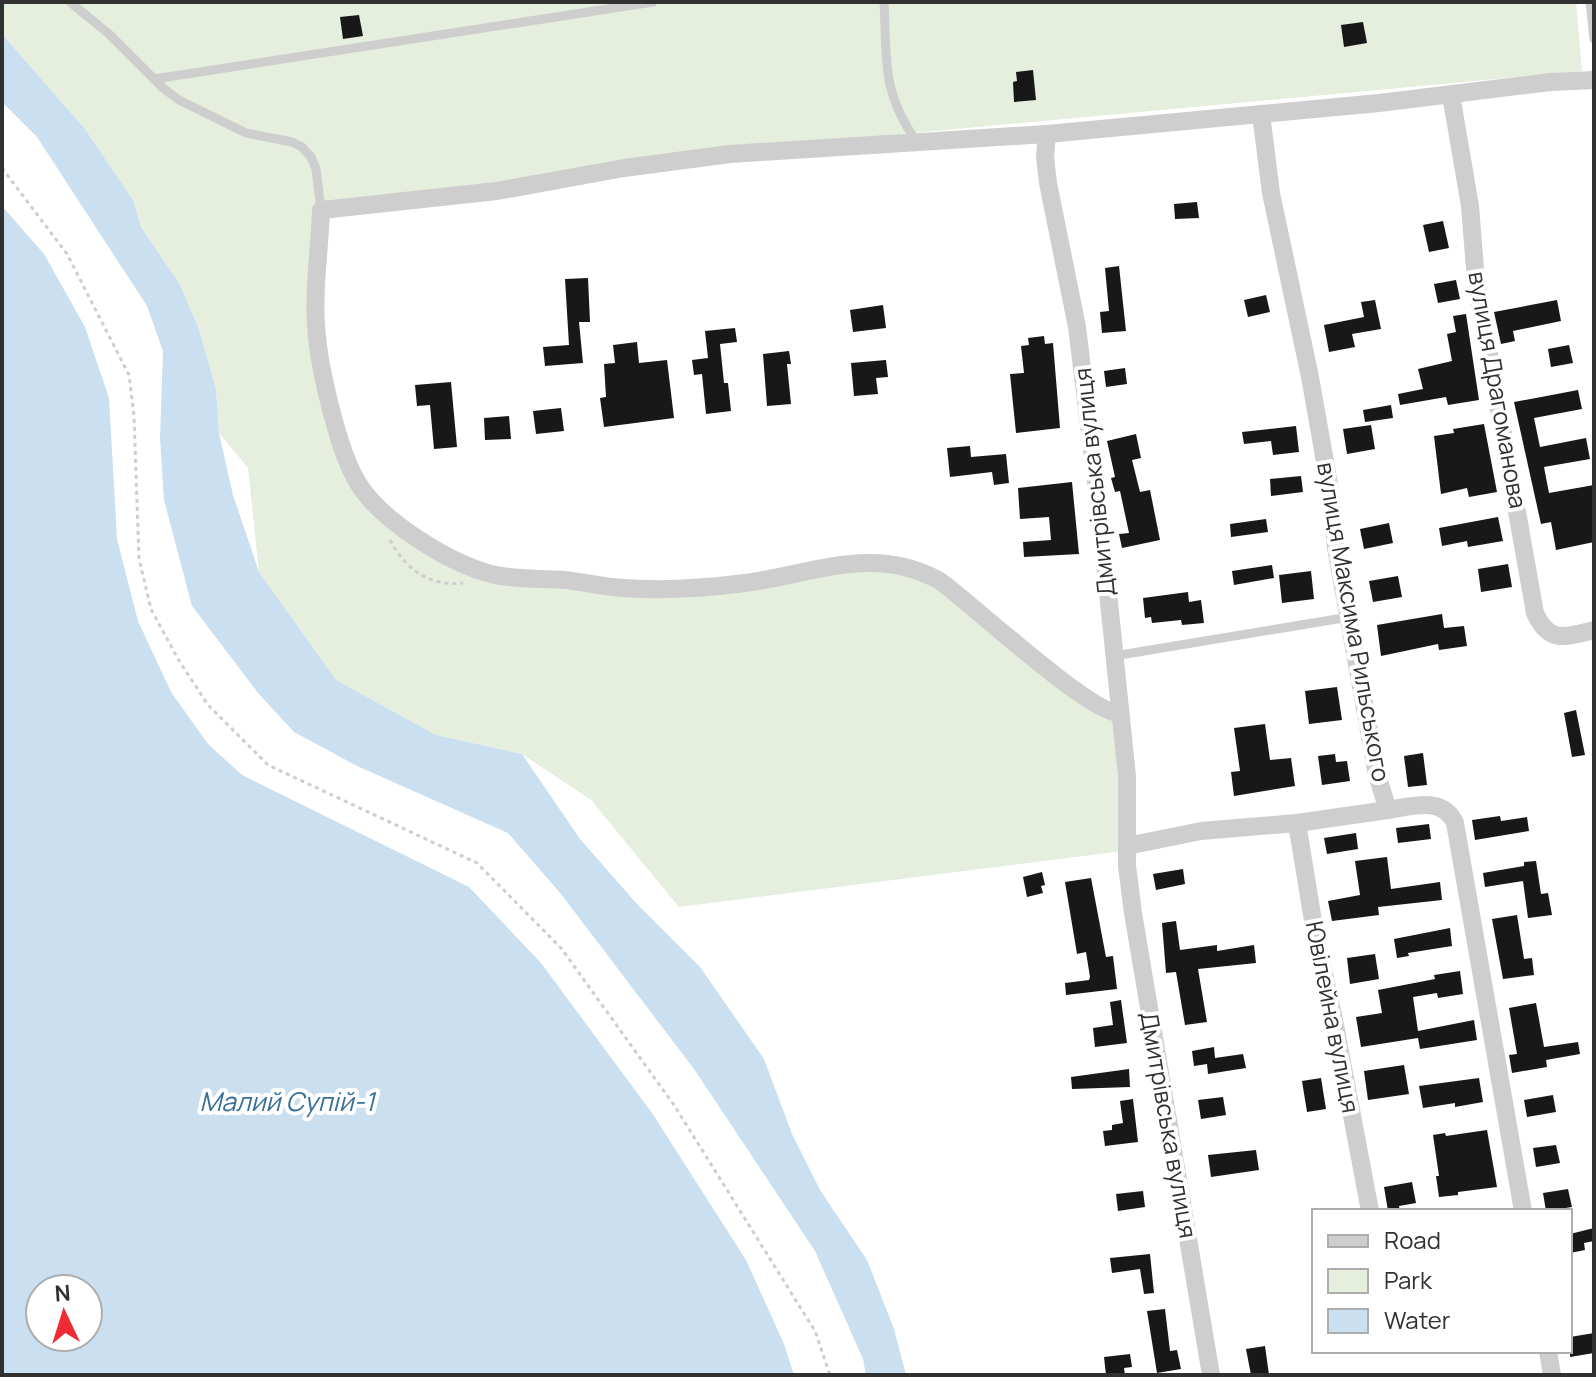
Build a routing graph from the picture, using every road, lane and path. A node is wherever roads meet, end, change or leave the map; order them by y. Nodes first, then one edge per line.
1 (70, 2) edge
2 (653, 2) edge
3 (884, 2) edge
4 (1590, 2) edge
5 (1594, 39) edge
6 (154, 79) junction
7 (1594, 80) edge
8 (1451, 95) junction
9 (1261, 114) junction
10 (1047, 134) junction
11 (917, 142) junction
12 (2, 168) edge
13 (321, 210) junction
14 (1349, 617) junction
15 (1594, 630) edge
16 (1114, 656) junction
17 (1119, 713) junction
18 (1388, 810) junction
19 (1297, 823) junction
20 (1127, 846) junction
21 (1370, 1209) edge
22 (1523, 1209) edge
23 (1548, 1353) edge
24 (830, 1375) edge
25 (1211, 1375) edge
26 (1552, 1375) edge

1 - 6 lane
2 - 6 lane
3 - 11 lane
4 - 5 lane
6 - 13 lane
7 - 8 street
8 - 9 street
8 - 15 street, вулиця Драгоманова
9 - 10 street
9 - 14 street, вулиця Максима Рильського
10 - 11 street
10 - 16 street, Дмитрівська вулиця
11 - 13 street
12 - 24 path
13 - 17 street
14 - 16 lane
14 - 18 street, вулиця Максима Рильського
16 - 17 street, Дмитрівська вулиця
17 - 20 street, Дмитрівська вулиця
18 - 19 street
18 - 22 street, вулиця Максима Рильського
19 - 20 street
19 - 21 street, Ювілейна вулиця
20 - 25 street, Дмитрівська вулиця
23 - 26 street

